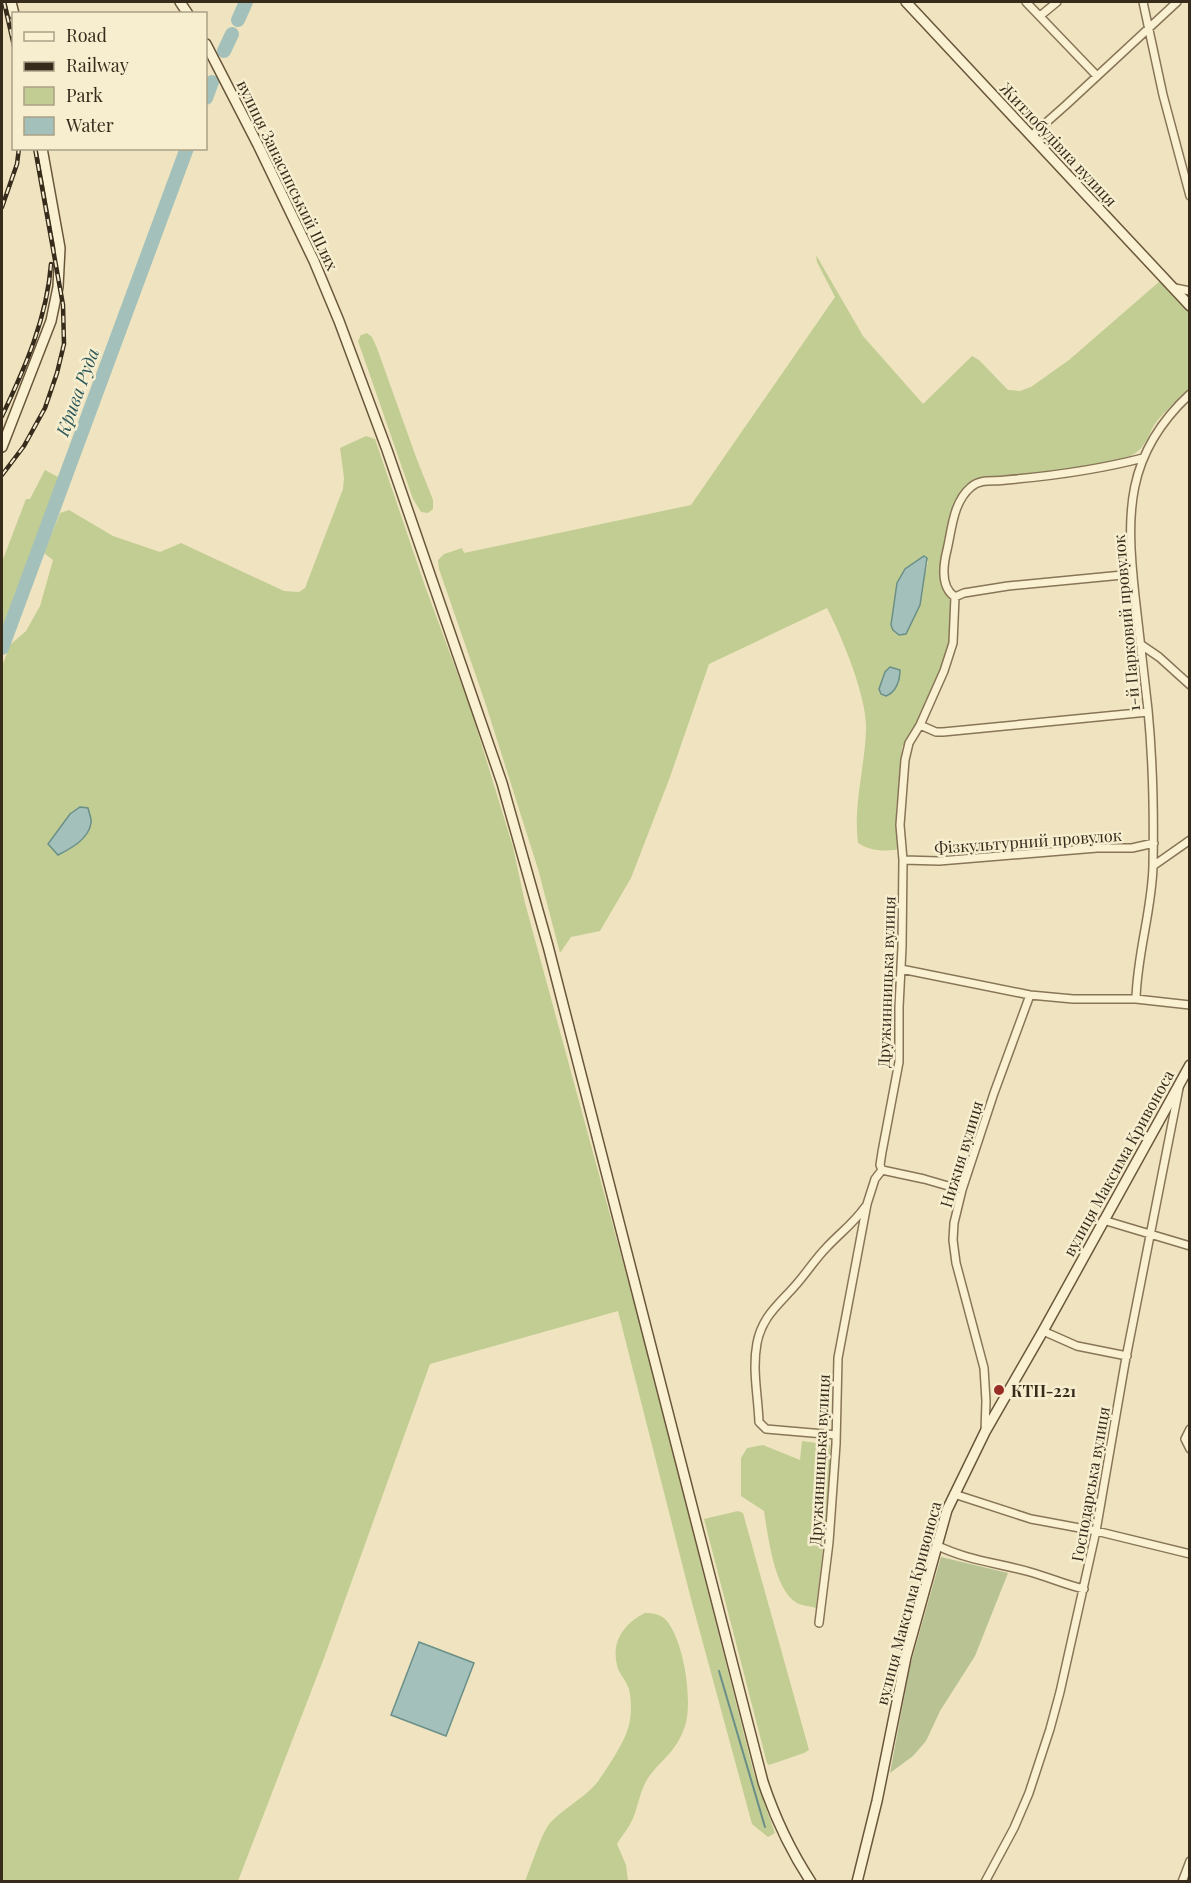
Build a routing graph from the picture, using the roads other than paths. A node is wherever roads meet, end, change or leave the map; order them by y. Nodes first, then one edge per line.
1 (906, 2) edge
2 (1026, 2) edge
3 (1057, 2) edge
4 (1143, 2) edge
5 (1177, 2) edge
6 (1040, 16) junction
7 (1148, 28) junction
8 (207, 47) edge
9 (1097, 76) junction
10 (1031, 136) junction
11 (42, 150) edge
12 (1190, 196) edge
13 (1172, 287) junction
14 (1190, 291) edge
15 (1190, 306) edge
16 (1190, 394) edge
17 (2, 447) edge
18 (1143, 458) junction
19 (1133, 574) junction
20 (955, 597) junction
21 (1140, 644) junction
22 (1190, 685) edge
23 (1148, 712) junction
24 (920, 725) junction
25 (1190, 840) edge
26 (1154, 843) junction
27 (903, 860) junction
28 (1153, 866) junction
29 (901, 969) junction
30 (1030, 995) junction
31 (1136, 999) junction
32 (1190, 1005) edge
33 (1189, 1066) edge
34 (1181, 1080) junction
35 (882, 1170) junction
36 (962, 1190) junction
37 (867, 1204) junction
38 (1103, 1220) junction
39 (1151, 1235) junction
40 (1190, 1246) edge
41 (1043, 1331) junction
42 (1127, 1356) junction
43 (985, 1432) junction
44 (1187, 1432) edge
45 (836, 1435) junction
46 (1190, 1449) edge
47 (954, 1494) junction
48 (1096, 1531) junction
49 (936, 1545) junction
50 (1190, 1554) edge
51 (1084, 1589) junction
52 (819, 1623) dead end
53 (1189, 1867) edge
54 (811, 1881) edge
55 (857, 1881) edge
56 (985, 1881) edge
57 (1182, 1881) edge

1 - 10 main road, Житлобудівна вулиця
2 - 6 street
3 - 6 street
4 - 7 street
5 - 7 street
6 - 9 street
7 - 9 street
7 - 12 street
8 - 54 main road, вулиця Занасипський Шлях
9 - 10 street
10 - 13 main road, Житлобудівна вулиця
11 - 17 main road
13 - 14 street
13 - 15 main road, Житлобудівна вулиця
16 - 18 street, 1-й Парковий провулок
18 - 19 street, 1-й Парковий провулок
18 - 20 street, Дружинницька вулиця
19 - 20 street
19 - 21 street, 1-й Парковий провулок
20 - 24 street, Дружинницька вулиця
21 - 22 street
21 - 23 street, 1-й Парковий провулок
23 - 24 street
23 - 26 street, 1-й Парковий провулок
24 - 27 street, Дружинницька вулиця
25 - 28 street
26 - 27 street, Фізкультурний провулок
26 - 28 street, 1-й Парковий провулок
27 - 29 street, Дружинницька вулиця
28 - 31 street, 1-й Парковий провулок
29 - 30 street
29 - 35 street, Дружинницька вулиця
30 - 31 street
30 - 36 street, Нижня вулиця
31 - 32 street
33 - 34 main road, вулиця Максима Кривоноса
34 - 38 main road, вулиця Максима Кривоноса
34 - 39 street, Господарська вулиця
35 - 36 street
35 - 37 street, Дружинницька вулиця
36 - 43 street, Нижня вулиця
37 - 45 street, Дружинницька вулиця
37 - 45 street
38 - 39 street
38 - 41 main road, вулиця Максима Кривоноса
39 - 40 street
39 - 42 street, Господарська вулиця
41 - 42 street
41 - 43 main road, вулиця Максима Кривоноса
42 - 48 street, Господарська вулиця
43 - 47 main road, вулиця Максима Кривоноса
44 - 46 street
45 - 52 street, Дружинницька вулиця
47 - 48 street
47 - 49 main road, вулиця Максима Кривоноса
48 - 50 street
48 - 51 street, Господарська вулиця
49 - 51 street
49 - 55 main road, вулиця Максима Кривоноса
51 - 56 street, Господарська вулиця
53 - 57 street

